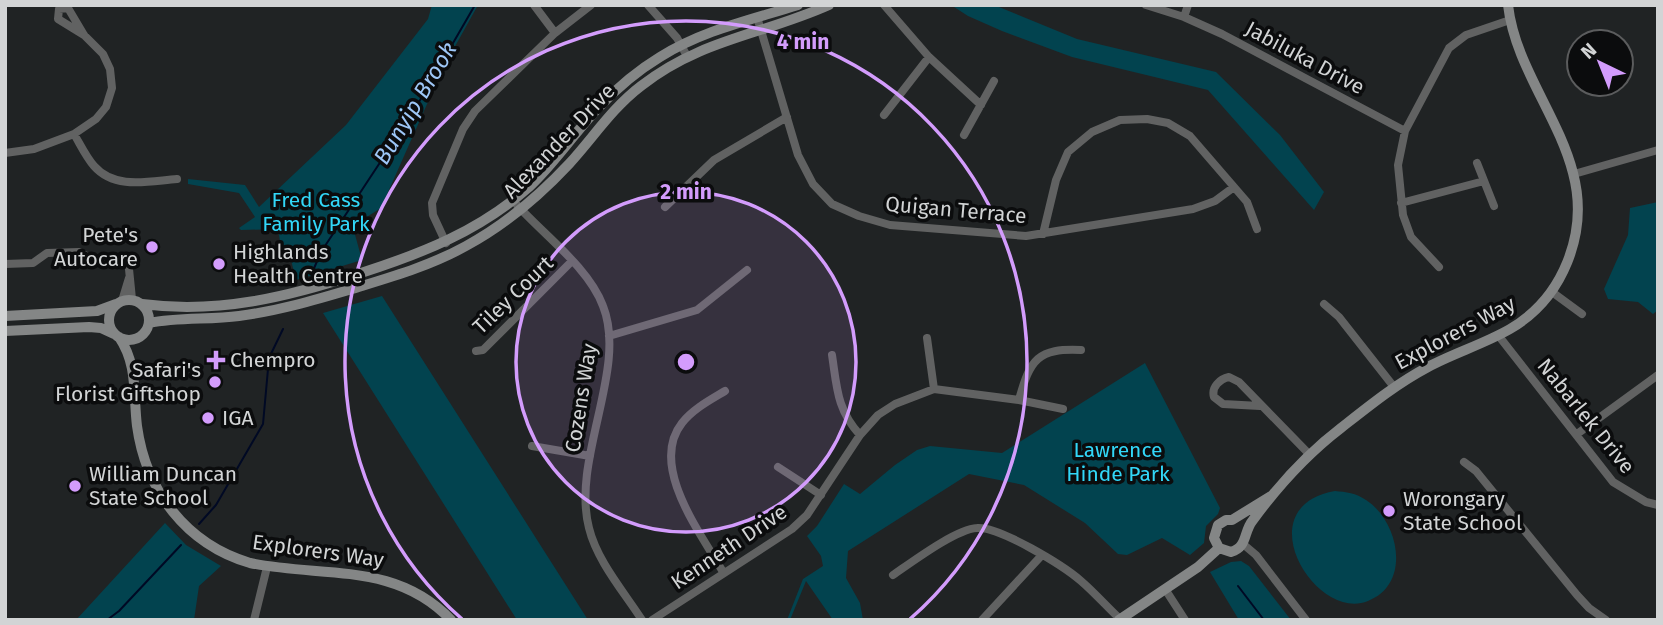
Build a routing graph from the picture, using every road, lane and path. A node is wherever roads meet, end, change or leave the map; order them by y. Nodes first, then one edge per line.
1 (534, 5) edge
2 (591, 5) edge
3 (649, 5) edge
4 (798, 5) edge
5 (829, 5) edge
6 (884, 5) edge
7 (1146, 5) edge
8 (1188, 5) edge
9 (1508, 5) edge
10 (1184, 17) junction
11 (757, 18) junction
12 (1510, 20) junction
13 (761, 29) junction
14 (555, 33) junction
15 (84, 35) dead end
16 (681, 45) junction
17 (687, 56) junction
18 (929, 57) junction
19 (994, 81) dead end
20 (981, 105) junction
21 (884, 115) dead end
22 (787, 117) junction
23 (1405, 131) junction
24 (74, 134) junction
25 (964, 135) dead end
26 (1658, 149) edge
27 (5, 153) edge
28 (1477, 163) dead end
29 (1574, 174) junction
30 (177, 179) dead end
31 (1484, 181) junction
32 (1234, 187) junction
33 (513, 200) junction
34 (1401, 203) junction
35 (666, 206) dead end
36 (1494, 206) dead end
37 (521, 210) junction
38 (1257, 229) dead end
39 (1043, 234) junction
40 (446, 243) junction
41 (572, 261) junction
42 (5, 264) edge
43 (1439, 267) dead end
44 (747, 270) dead end
45 (1552, 292) junction
46 (128, 302) junction
47 (1324, 304) dead end
48 (1582, 314) dead end
49 (5, 316) edge
50 (149, 323) junction
51 (5, 331) edge
52 (1498, 335) junction
53 (117, 336) junction
54 (141, 336) junction
55 (609, 336) junction
56 (928, 338) dead end
57 (1081, 350) dead end
58 (476, 351) dead end
59 (832, 355) dead end
60 (133, 365) junction
61 (1658, 375) edge
62 (1394, 387) junction
63 (933, 389) junction
64 (725, 391) dead end
65 (1019, 400) junction
66 (1260, 406) junction
67 (1063, 409) dead end
68 (1577, 434) junction
69 (860, 436) junction
70 (532, 446) dead end
71 (1310, 455) junction
72 (590, 456) junction
73 (1464, 462) dead end
74 (778, 467) dead end
75 (821, 495) junction
76 (1271, 496) junction
77 (1658, 505) edge
78 (1232, 520) junction
79 (1245, 530) junction
80 (1243, 544) junction
81 (1219, 548) junction
82 (1042, 555) junction
83 (267, 566) junction
84 (723, 572) junction
85 (893, 575) dead end
86 (1165, 589) junction
87 (1120, 619) edge
88 (254, 620) edge
89 (451, 620) edge
90 (642, 620) edge
91 (652, 620) edge
92 (982, 620) edge
93 (1185, 620) edge
94 (1306, 620) edge
95 (1606, 620) edge

1 - 14 street
2 - 14 street
3 - 16 street
4 - 11 main road, Alexander Drive
5 - 13 main road, Alexander Drive
6 - 18 street
7 - 10 street, Jabiluka Drive
8 - 10 street
9 - 12 main road, Explorers Way
10 - 23 street, Jabiluka Drive
11 - 13 street, Quigan Terrace
11 - 16 main road, Alexander Drive
12 - 23 street
12 - 29 main road, Explorers Way
13 - 17 main road, Alexander Drive
13 - 22 street, Quigan Terrace
14 - 40 street
15 - 24 street
16 - 17 street
16 - 33 main road, Alexander Drive
17 - 37 main road, Alexander Drive
18 - 20 street
18 - 21 street
19 - 20 street
20 - 25 street
22 - 35 street
22 - 39 street, Quigan Terrace
23 - 34 street
24 - 27 street
24 - 30 street
26 - 29 street
28 - 31 street
29 - 45 main road, Explorers Way
31 - 34 street
31 - 36 street
32 - 38 street
32 - 39 street, Quigan Terrace
32 - 39 street
33 - 37 street, Cozens Way
33 - 40 main road, Alexander Drive
34 - 43 street
37 - 41 street, Cozens Way
37 - 50 main road, Alexander Drive
40 - 46 main road, Alexander Drive
41 - 55 street, Cozens Way
41 - 58 street, Tiley Court
42 - 46 street
44 - 55 street
45 - 48 street
45 - 52 main road, Explorers Way
46 - 49 main road, Alexander Drive
46 - 50 main road
46 - 53 main road
47 - 62 street
50 - 54 main road
51 - 53 main road
52 - 62 main road, Explorers Way
52 - 68 street, Nabarlek Drive
53 - 54 main road
53 - 60 main road, Explorers Way
54 - 60 main road, Explorers Way
55 - 72 street, Cozens Way
56 - 63 street
57 - 65 street
59 - 69 street
60 - 83 main road, Explorers Way
61 - 68 street
62 - 71 main road, Explorers Way
63 - 65 street, Kenneth Drive
63 - 69 street, Kenneth Drive
64 - 84 street
65 - 67 street, Kenneth Drive
66 - 66 street
66 - 71 street
68 - 77 street, Nabarlek Drive
69 - 75 street, Kenneth Drive
70 - 72 street
71 - 76 main road, Explorers Way
72 - 90 street, Cozens Way
73 - 95 street
74 - 75 street
75 - 84 street, Kenneth Drive
76 - 78 main road, Explorers Way
76 - 79 main road, Explorers Way
78 - 79 main road
78 - 81 main road, Explorers Way
79 - 80 main road, Explorers Way
80 - 81 main road
80 - 94 street
81 - 86 main road
82 - 85 street
82 - 87 street
82 - 92 street
83 - 88 street
83 - 89 main road, Explorers Way
84 - 91 street, Kenneth Drive
86 - 87 main road
86 - 93 street

